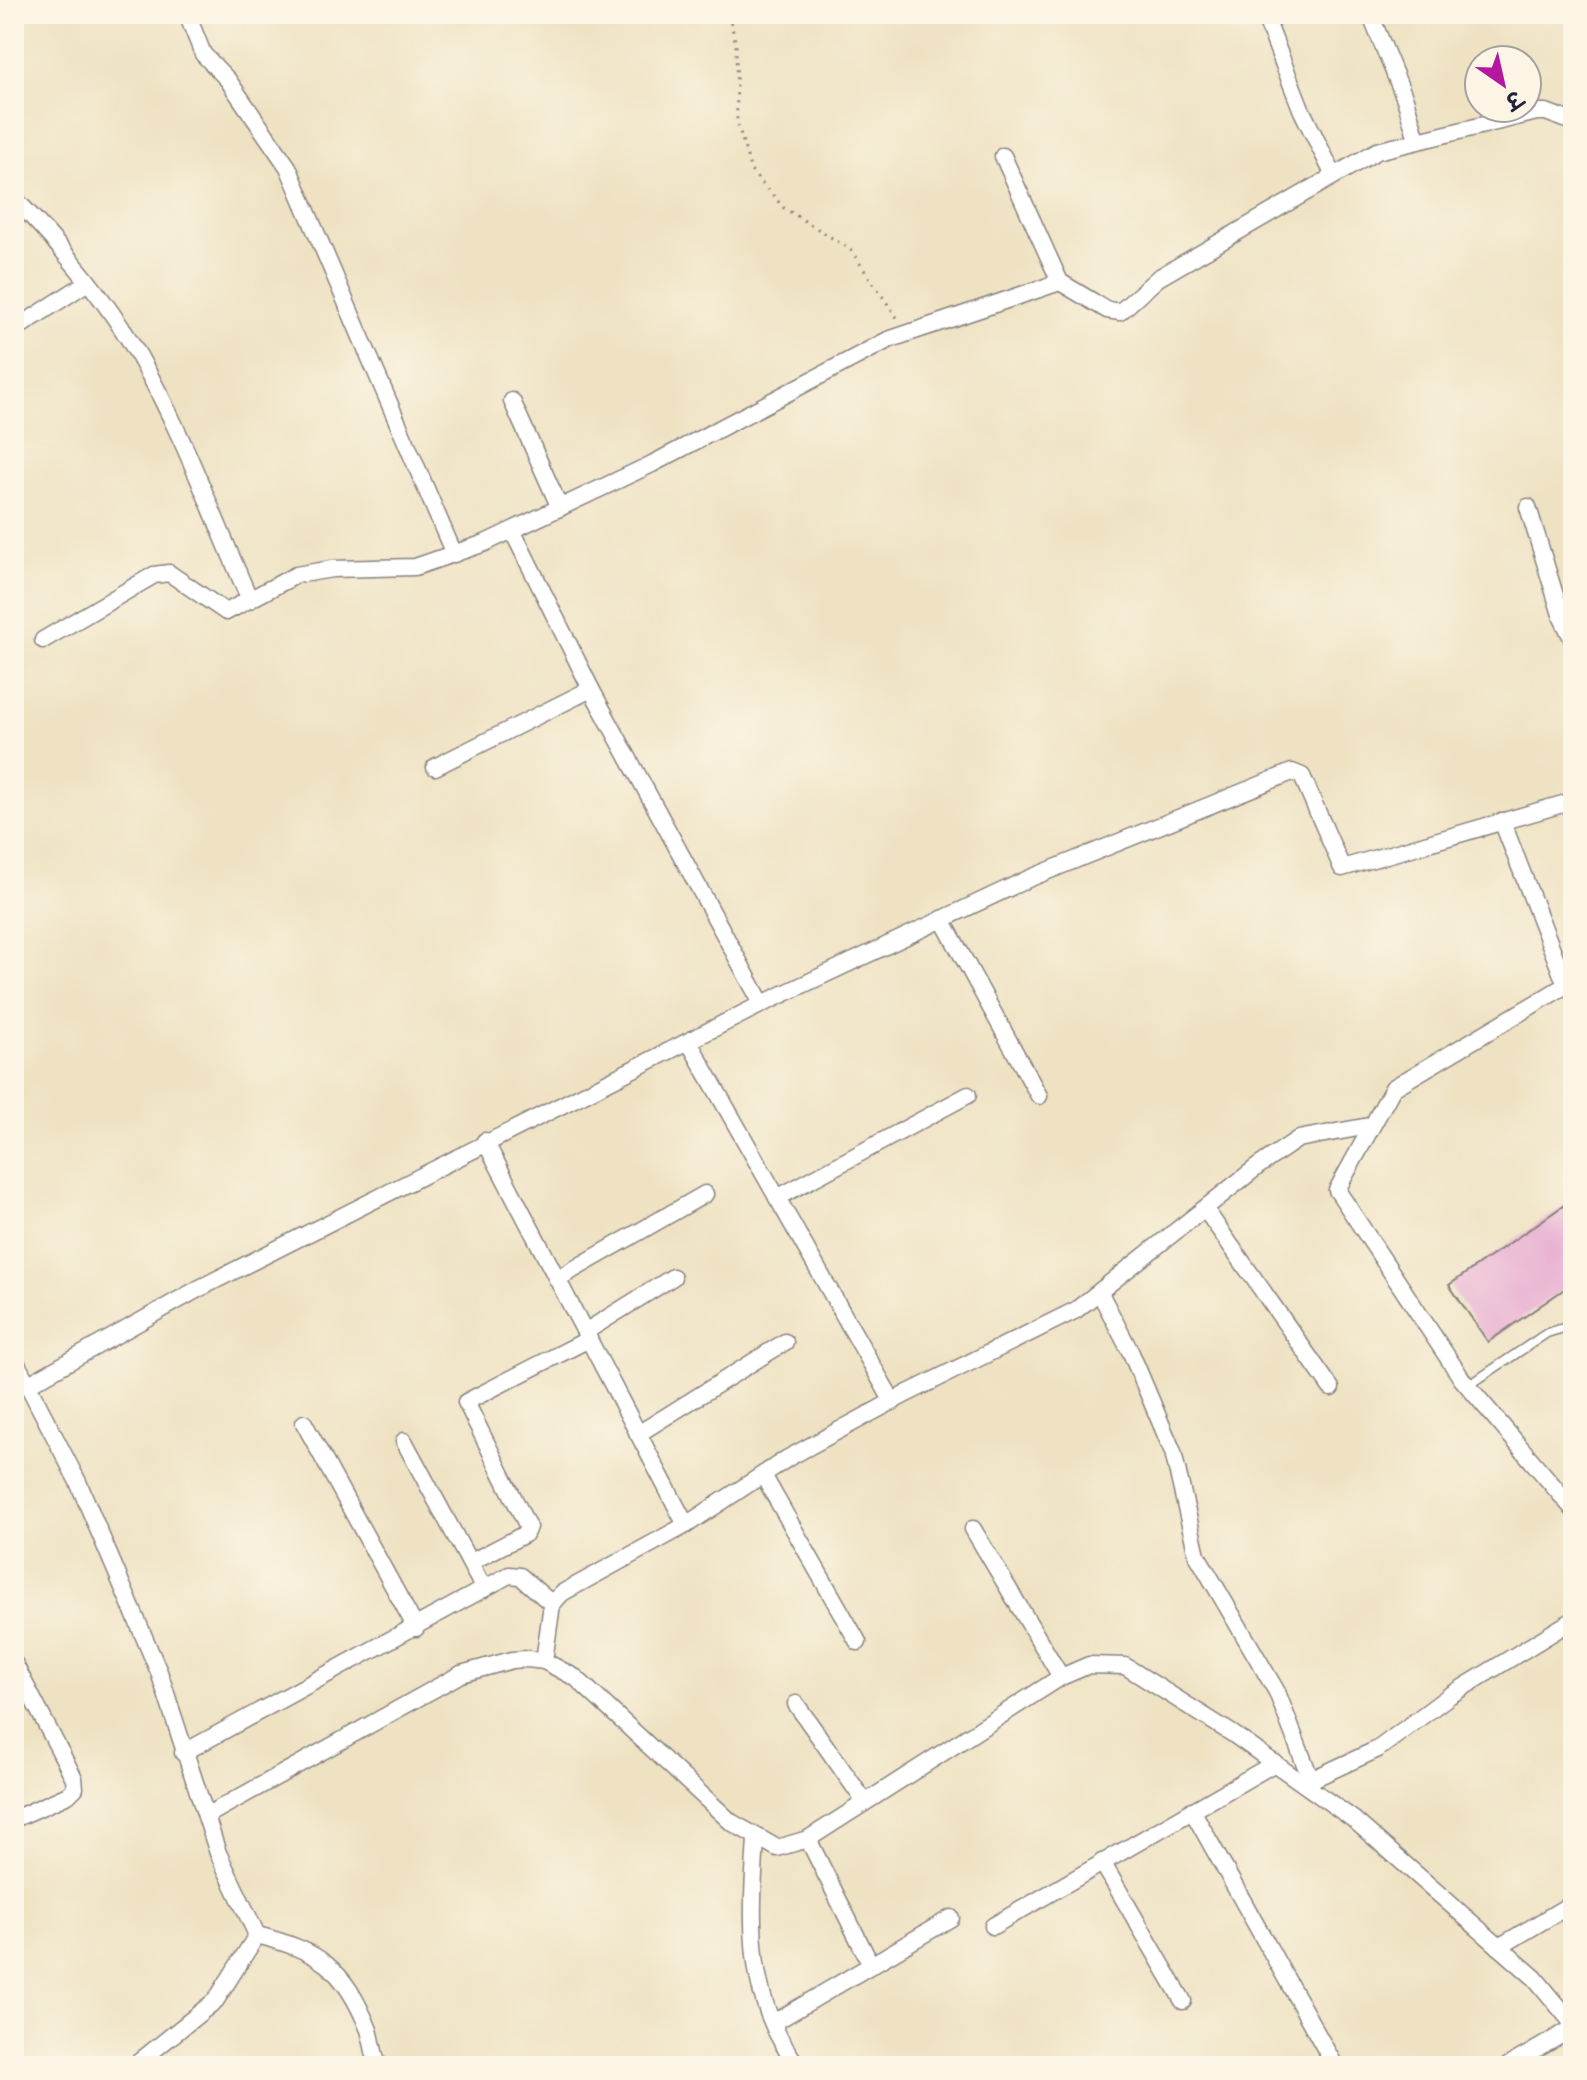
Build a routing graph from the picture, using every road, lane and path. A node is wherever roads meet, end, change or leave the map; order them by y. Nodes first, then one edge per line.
1 (187, 14) edge
2 (729, 14) edge
3 (1264, 14) edge
4 (1370, 14) edge
5 (1573, 122) edge
6 (1417, 139) junction
7 (1003, 156) dead end
8 (1333, 174) junction
9 (14, 198) edge
10 (88, 282) junction
11 (1060, 282) junction
12 (14, 330) edge
13 (908, 335) junction
14 (512, 401) dead end
15 (1528, 507) dead end
16 (560, 508) junction
17 (513, 532) junction
18 (454, 554) junction
19 (250, 600) junction
20 (43, 640) dead end
21 (1573, 640) edge
22 (591, 689) junction
23 (435, 767) dead end
24 (1573, 801) edge
25 (1502, 821) junction
26 (942, 919) junction
27 (1569, 983) edge
28 (762, 1004) junction
29 (689, 1042) junction
30 (968, 1095) dead end
31 (1039, 1096) dead end
32 (1369, 1126) junction
33 (485, 1141) junction
34 (705, 1194) dead end
35 (777, 1198) junction
36 (1205, 1209) junction
37 (673, 1277) dead end
38 (557, 1279) junction
39 (1100, 1293) junction
40 (1573, 1325) edge
41 (587, 1335) junction
42 (785, 1342) dead end
43 (14, 1358) edge
44 (29, 1384) junction
45 (1468, 1386) junction
46 (1331, 1388) dead end
47 (893, 1402) junction
48 (304, 1423) dead end
49 (638, 1434) junction
50 (404, 1441) dead end
51 (763, 1475) junction
52 (1573, 1509) edge
53 (686, 1525) junction
54 (973, 1529) dead end
55 (471, 1562) junction
56 (484, 1589) junction
57 (552, 1604) junction
58 (1573, 1620) edge
59 (416, 1628) junction
60 (858, 1642) dead end
61 (544, 1661) junction
62 (14, 1663) edge
63 (1061, 1677) junction
64 (796, 1704) dead end
65 (183, 1753) junction
66 (1275, 1763) junction
67 (1307, 1782) junction
68 (865, 1802) junction
69 (1192, 1810) junction
70 (206, 1816) junction
71 (14, 1819) edge
72 (756, 1839) junction
73 (808, 1839) junction
74 (1102, 1862) junction
75 (1573, 1903) edge
76 (951, 1918) dead end
77 (993, 1926) dead end
78 (257, 1935) junction
79 (1499, 1947) junction
80 (871, 1965) junction
81 (1183, 2001) dead end
82 (773, 2023) junction
83 (1573, 2026) edge
84 (134, 2066) edge
85 (379, 2066) edge
86 (798, 2066) edge
87 (1335, 2066) edge
88 (1508, 2066) edge

1 - 18 street
2 - 13 path
3 - 8 street
4 - 6 street
5 - 6 street
6 - 8 street
7 - 11 street
8 - 11 street
9 - 10 street
10 - 12 street
10 - 19 street
11 - 13 street
13 - 16 street
14 - 16 street
15 - 21 street
16 - 17 street
17 - 18 street
17 - 22 street
18 - 19 street
19 - 20 street
22 - 23 street
22 - 28 street
24 - 25 street
25 - 26 street
25 - 27 street
26 - 28 street
26 - 31 street
27 - 32 street
28 - 29 street
29 - 33 street
29 - 35 street
30 - 35 street
32 - 36 street
32 - 45 street
33 - 38 street
33 - 44 street
34 - 38 street
35 - 47 street
36 - 39 street
36 - 46 street
37 - 41 street
38 - 41 street
39 - 47 street
39 - 67 street
40 - 45 lane
41 - 49 street
41 - 55 street
42 - 49 street
43 - 44 street
44 - 65 street
45 - 52 street
47 - 51 street
48 - 59 street
49 - 53 street
50 - 55 street
51 - 53 street
51 - 60 street
53 - 57 street
54 - 63 street
55 - 56 street
56 - 57 street
56 - 59 street
57 - 61 street
58 - 67 street
59 - 65 street
61 - 70 street
61 - 72 street
62 - 71 street
63 - 66 street
63 - 68 street
64 - 68 street
65 - 70 street
66 - 67 street
66 - 69 street
67 - 79 street
68 - 73 street
69 - 74 street
69 - 87 street
70 - 78 street
72 - 73 street
72 - 82 street
73 - 80 street
74 - 77 street
74 - 81 street
75 - 79 street
76 - 80 street
78 - 84 street
78 - 85 street
79 - 83 street
80 - 82 street
82 - 86 street
83 - 88 street

